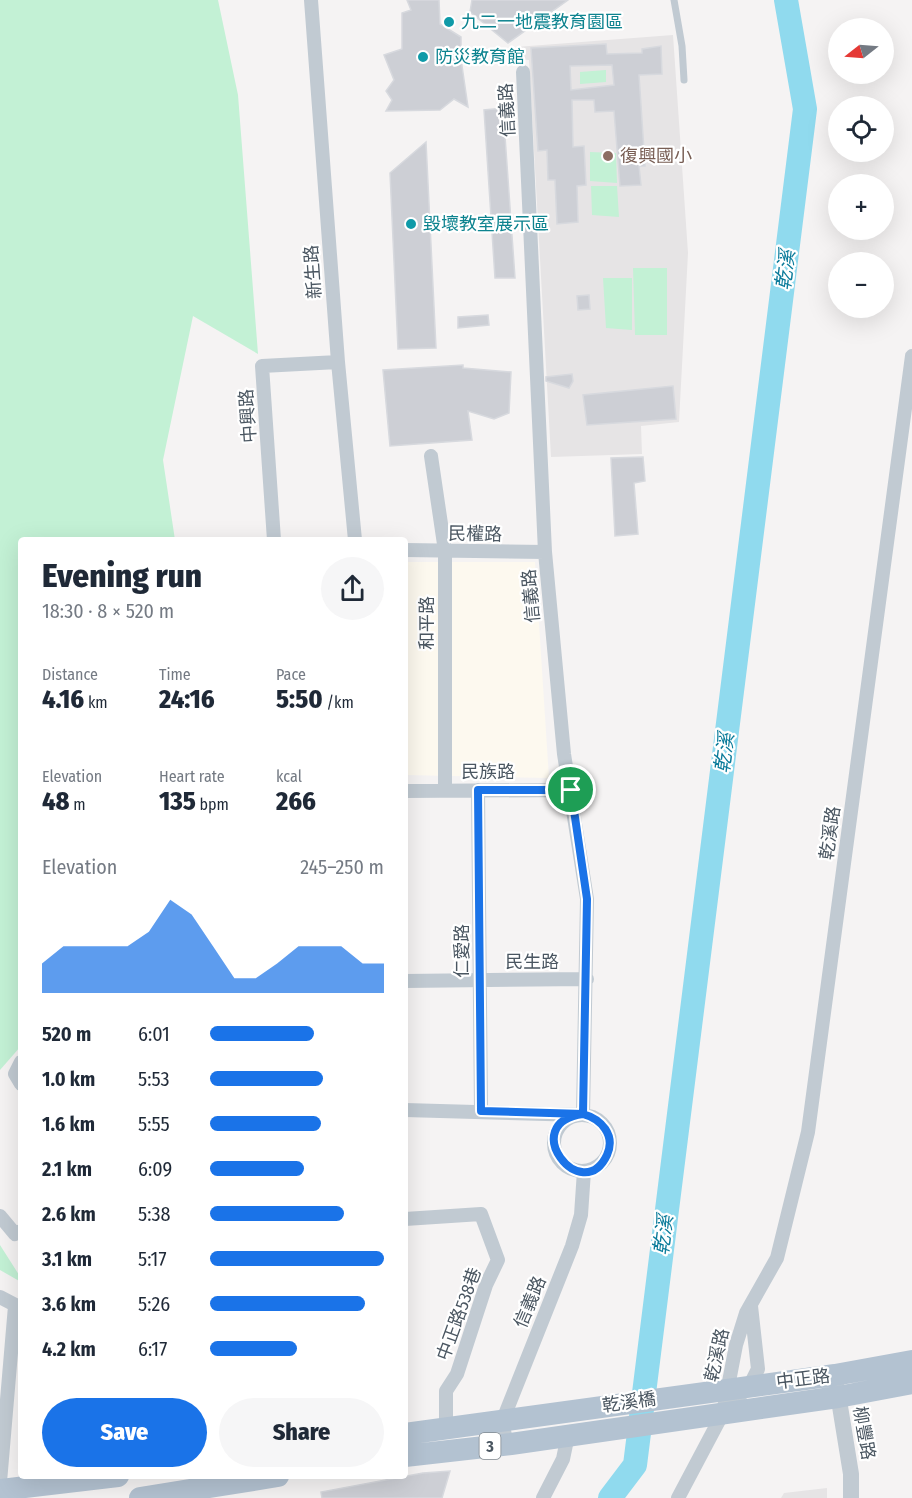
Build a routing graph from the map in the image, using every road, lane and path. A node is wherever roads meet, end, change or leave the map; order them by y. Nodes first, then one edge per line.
1 (311, 0) edge
2 (674, 0) edge
3 (524, 72) dead end
4 (684, 80) dead end
5 (912, 356) edge
6 (338, 362) junction
7 (431, 456) dead end
8 (274, 537) edge
9 (355, 537) edge
10 (408, 550) edge
11 (445, 551) junction
12 (545, 552) junction
13 (408, 790) edge
14 (445, 790) junction
15 (478, 790) junction
16 (571, 790) junction
17 (587, 979) junction
18 (480, 980) junction
19 (408, 981) edge
20 (408, 1110) edge
21 (481, 1111) junction
22 (583, 1114) junction
23 (584, 1171) junction
24 (0, 1216) edge
25 (408, 1219) edge
26 (18, 1232) edge
27 (0, 1297) edge
28 (751, 1306) junction
29 (18, 1307) edge
30 (912, 1361) edge
31 (912, 1383) edge
32 (739, 1386) junction
33 (837, 1386) junction
34 (693, 1392) joint
35 (723, 1413) junction
36 (699, 1415) joint
37 (446, 1430) junction
38 (504, 1433) junction
39 (408, 1434) edge
40 (571, 1435) junction
41 (408, 1455) edge
42 (107, 1479) edge
43 (259, 1479) edge
44 (0, 1482) edge
45 (72, 1489) edge
46 (0, 1490) edge
47 (140, 1498) edge
48 (543, 1498) edge
49 (678, 1498) edge
50 (851, 1498) edge

1 - 6 street, 新生路
2 - 4 lane
3 - 12 street, 信義路
5 - 28 street, 乾溪路
6 - 8 street, 中興路
6 - 9 street, 新生路
7 - 11 street, 和平路
10 - 11 street, 民權路
11 - 12 street, 民權路
11 - 14 street, 和平路
12 - 16 street, 信義路
13 - 14 street, 民族路
14 - 15 street, 民族路
15 - 16 street, 民族路
15 - 18 street, 仁愛路
16 - 17 street, 信義路
17 - 18 street, 民生路
17 - 22 street, 信義路
18 - 19 street, 民生路
18 - 21 street, 仁愛路
20 - 21 street
21 - 22 street
22 - 23 street
22 - 23 street
23 - 38 street, 信義路
24 - 26 street
25 - 37 street, 中正路538巷
27 - 29 street
28 - 32 street, 乾溪路
28 - 32 street, 乾溪路
29 - 44 street
30 - 33 main road, 中正路 / 3
31 - 33 main road, 中正路 / 3
32 - 33 main road, 中正路 / 3
32 - 34 main road, 中正路 / 3
32 - 35 street, 乾溪路
32 - 35 street, 乾溪路
33 - 35 main road, 中正路 / 3
33 - 50 street, 柳豐路
34 - 38 main road, 乾溪橋 / 3
35 - 36 main road, 中正路 / 3
35 - 49 street, 乾溪路
36 - 40 main road, 乾溪橋 / 3
37 - 38 main road, 3
37 - 39 main road, 3
38 - 40 main road, 3
38 - 41 main road, 3
40 - 48 street
42 - 45 main road
43 - 47 main road
45 - 46 main road

